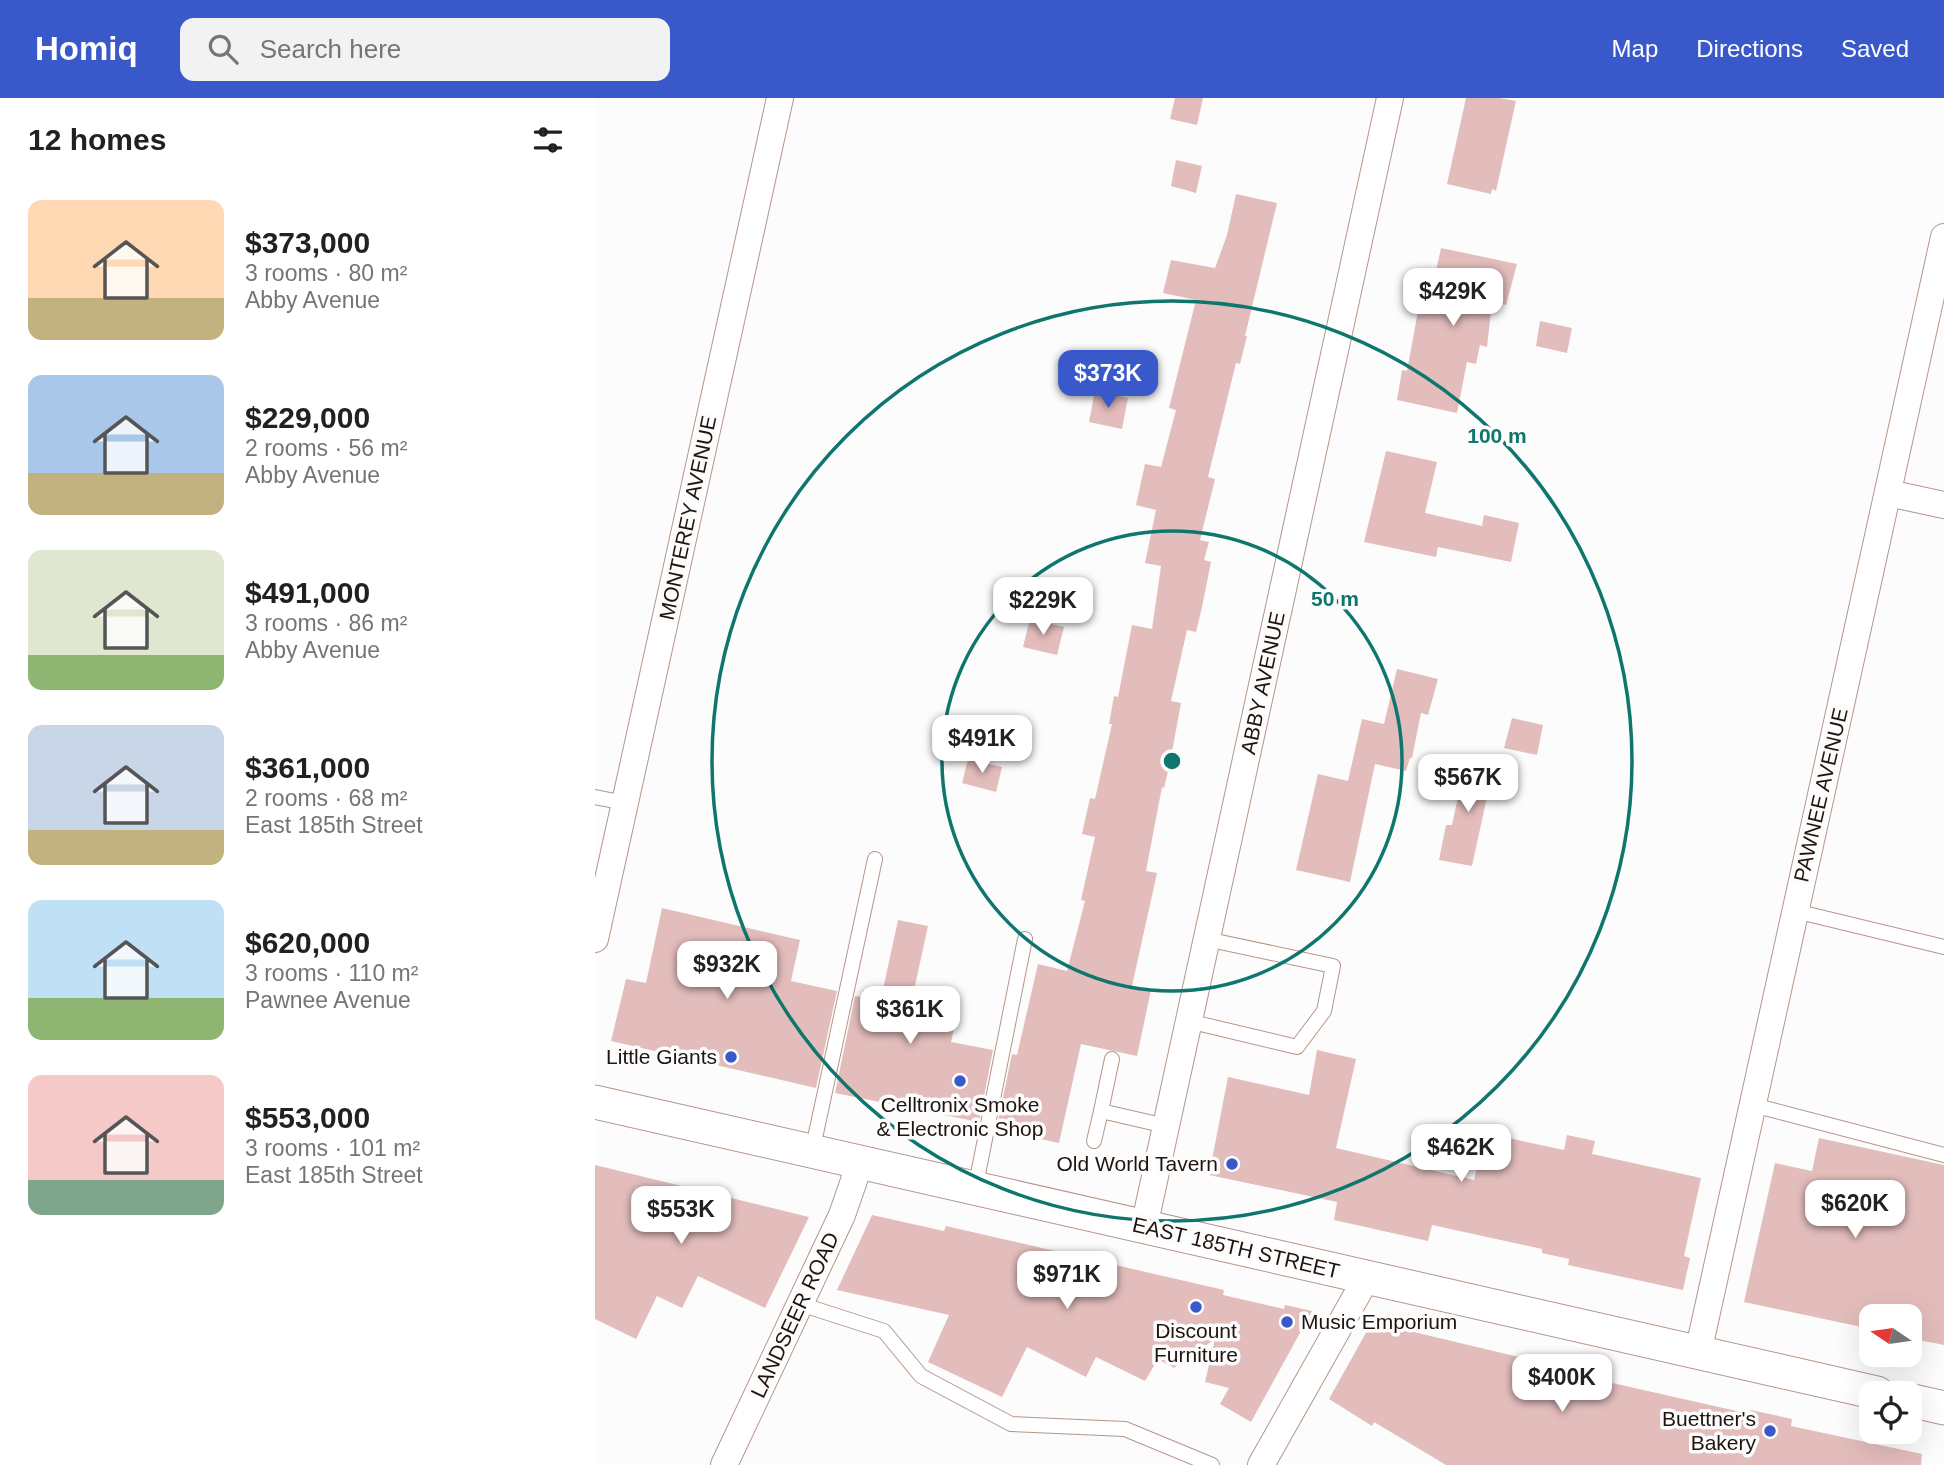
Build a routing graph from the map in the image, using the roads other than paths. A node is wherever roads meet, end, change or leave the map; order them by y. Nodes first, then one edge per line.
1 (780, 98) edge
2 (1390, 98) edge
3 (1944, 237) edge
4 (1888, 493) junction
5 (1944, 506) edge
6 (595, 797) edge
7 (625, 803) junction
8 (875, 859) dead end
9 (1795, 911) junction
10 (595, 939) edge
11 (1025, 939) dead end
12 (1206, 939) junction
13 (1944, 947) edge
14 (1188, 1021) junction
15 (1112, 1059) dead end
16 (595, 1102) edge
17 (1753, 1105) junction
18 (1101, 1111) junction
19 (1166, 1126) junction
20 (1094, 1141) dead end
21 (811, 1152) junction
22 (1944, 1155) edge
23 (860, 1163) junction
24 (975, 1189) junction
25 (1144, 1227) junction
26 (1367, 1278) junction
27 (800, 1304) junction
28 (1698, 1353) junction
29 (1859, 1389) edge
30 (1922, 1403) edge
31 (1944, 1408) edge
32 (723, 1465) edge
33 (1212, 1465) edge
34 (1261, 1465) edge

1 - 7 street, MONTEREY AVENUE
2 - 12 street, ABBY AVENUE
3 - 4 street, PAWNEE AVENUE
4 - 5 street
4 - 9 street, PAWNEE AVENUE
6 - 7 lane
7 - 10 street, MONTEREY AVENUE
8 - 21 lane
9 - 13 lane
9 - 17 street, PAWNEE AVENUE
11 - 24 lane
12 - 14 street, ABBY AVENUE
12 - 14 lane
14 - 19 street, ABBY AVENUE
15 - 18 lane
16 - 21 street, EAST 185TH STREET
17 - 22 lane
17 - 28 street, PAWNEE AVENUE
18 - 19 lane
18 - 20 lane
19 - 25 street, ABBY AVENUE
21 - 23 street, EAST 185TH STREET
23 - 24 street, EAST 185TH STREET
23 - 27 street, LANDSEER ROAD
24 - 25 street, EAST 185TH STREET
25 - 26 street, EAST 185TH STREET
26 - 28 street, EAST 185TH STREET
26 - 34 street
27 - 32 street, LANDSEER ROAD
27 - 33 lane
28 - 29 street, EAST 185TH STREET
30 - 31 street

